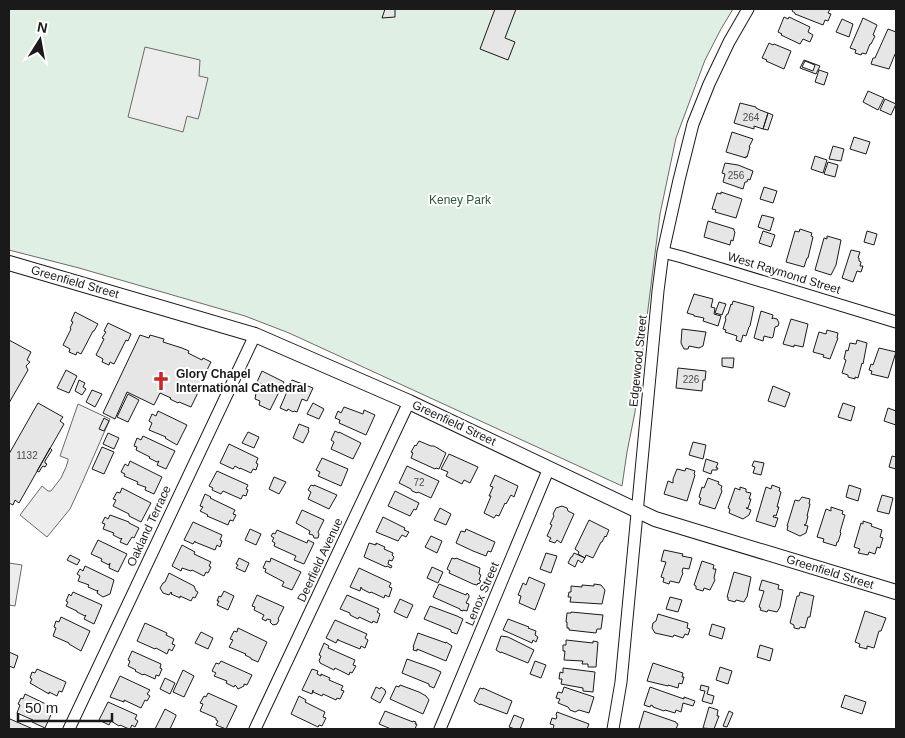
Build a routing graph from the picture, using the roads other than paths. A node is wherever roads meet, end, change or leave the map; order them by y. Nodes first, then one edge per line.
1 (748, 9) edge
2 (663, 252) junction
3 (9, 263) edge
4 (896, 322) edge
5 (255, 335) junction
6 (409, 402) junction
7 (549, 468) junction
8 (637, 511) junction
9 (896, 592) edge
10 (69, 729) edge
11 (255, 729) edge
12 (440, 729) edge
13 (613, 729) edge

1 - 2 street, Edgewood Street
2 - 4 street, West Raymond Street
2 - 8 street, Edgewood Street
3 - 5 street, Greenfield Street
5 - 6 street, Greenfield Street
5 - 10 street, Oakland Terrace
6 - 7 street, Greenfield Street
6 - 11 street, Deerfield Avenue
7 - 8 street, Greenfield Street
7 - 12 street, Lenox Street
8 - 9 street, Greenfield Street
8 - 13 street, Edgewood Street

